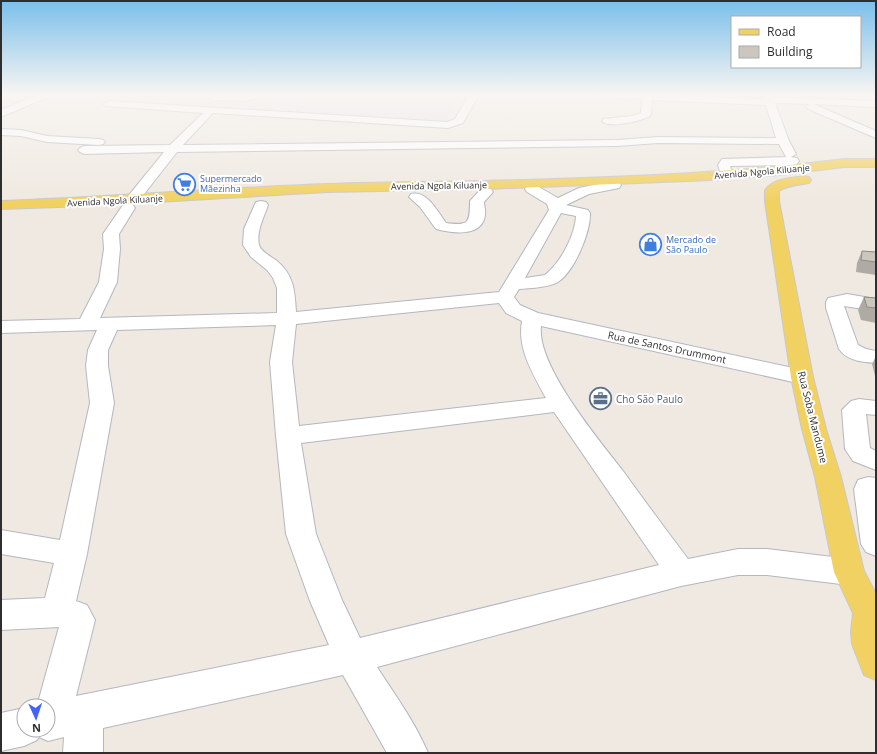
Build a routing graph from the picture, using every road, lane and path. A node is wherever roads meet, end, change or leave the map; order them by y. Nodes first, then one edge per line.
1 (191, 130) edge
2 (346, 130) edge
3 (780, 130) edge
4 (865, 130) edge
5 (1, 132) edge
6 (108, 134) dead end
7 (876, 135) edge
8 (783, 141) junction
9 (341, 146) junction
10 (91, 147) junction
11 (174, 148) junction
12 (876, 163) edge
13 (795, 165) junction
14 (706, 171) dead end
15 (873, 173) edge
16 (723, 178) junction
17 (819, 179) dead end
18 (614, 184) junction
19 (368, 187) junction
20 (532, 189) junction
21 (289, 190) junction
22 (486, 192) junction
23 (763, 192) junction
24 (416, 197) junction
25 (361, 200) dead end
26 (381, 200) dead end
27 (296, 203) dead end
28 (130, 204) junction
29 (1, 205) edge
30 (268, 205) joint
31 (556, 207) junction
32 (1, 211) edge
33 (509, 290) junction
34 (876, 305) edge
35 (532, 318) junction
36 (287, 319) junction
37 (98, 325) junction
38 (1, 327) edge
39 (876, 357) edge
40 (802, 376) junction
41 (560, 404) junction
42 (876, 408) edge
43 (288, 436) junction
44 (876, 461) edge
45 (876, 488) edge
46 (1, 542) edge
47 (876, 544) edge
48 (72, 554) junction
49 (849, 572) junction
50 (681, 573) junction
51 (57, 612) junction
52 (1, 615) edge
53 (872, 619) edge
54 (351, 657) junction
55 (876, 663) edge
56 (56, 705) edge
57 (56, 720) edge
58 (56, 725) edge
59 (16, 729) edge
60 (1, 732) edge
61 (83, 753) edge
62 (408, 753) edge

1 - 11 street
2 - 9 street
3 - 8 street
4 - 7 street
5 - 10 street
6 - 10 street
8 - 9 street
8 - 13 street
9 - 11 street
10 - 11 street
11 - 28 street
12 - 13 main road, Avenida Ngola Kiluanje
13 - 16 main road, Avenida Ngola Kiluanje
14 - 16 path, bridge
15 - 16 main road, Avenida Ngola Kiluanje
16 - 18 main road, Avenida Ngola Kiluanje
16 - 19 main road, Avenida Ngola Kiluanje
16 - 23 main road
17 - 23 main road
18 - 20 main road, Avenida Ngola Kiluanje
18 - 31 street
19 - 21 main road, Avenida Ngola Kiluanje
19 - 25 main road
20 - 22 main road, Avenida Ngola Kiluanje
20 - 31 street
21 - 27 main road
21 - 28 main road, Avenida Ngola Kiluanje
22 - 24 main road, Avenida Ngola Kiluanje
22 - 24 street
23 - 40 main road, Rua Soba Mandume
24 - 26 main road, Avenida Ngola Kiluanje
28 - 29 main road, Avenida Ngola Kiluanje
28 - 30 main road, Avenida Ngola Kiluanje
28 - 32 main road, Avenida Ngola Kiluanje
28 - 37 street
30 - 36 street
31 - 33 street
31 - 33 street
33 - 35 street, Rua de Santos Drummont
33 - 36 street
34 - 39 street
35 - 40 street, Rua de Santos Drummont
35 - 41 street
36 - 37 street
36 - 43 street
37 - 38 street
37 - 48 street
40 - 49 main road, Rua Soba Mandume
41 - 43 street
41 - 50 street
42 - 44 street
43 - 54 street
45 - 47 street
46 - 48 street
48 - 51 street
49 - 50 street
49 - 53 main road, Rua Soba Mandume
50 - 54 street
51 - 52 street
51 - 56 street
53 - 55 main road
54 - 57 street
54 - 62 street
58 - 61 street
59 - 60 street

